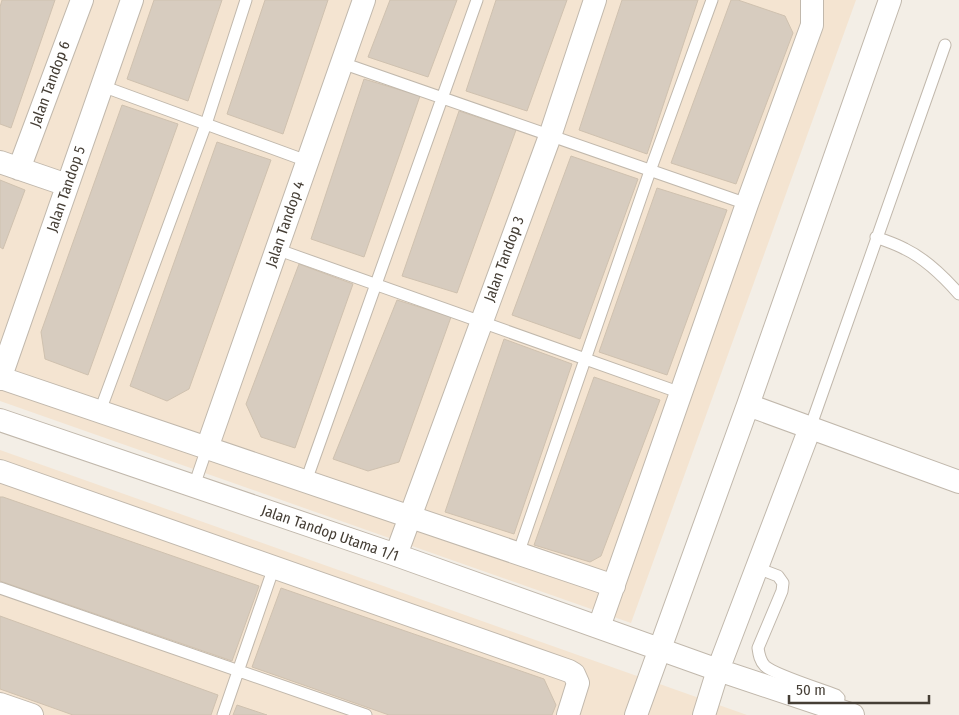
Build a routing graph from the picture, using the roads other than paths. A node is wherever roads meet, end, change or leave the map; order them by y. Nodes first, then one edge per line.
1 (82, 0) edge
2 (132, 0) edge
3 (246, 0) edge
4 (364, 0) edge
5 (476, 0) edge
6 (595, 0) edge
7 (712, 0) edge
8 (812, 0) edge
9 (890, 0) edge
10 (945, 45) dead end
11 (342, 64) junction
12 (102, 86) junction
13 (442, 98) junction
14 (206, 124) junction
15 (550, 136) junction
16 (307, 161) junction
17 (9, 165) edge
18 (650, 171) junction
19 (67, 185) junction
20 (747, 204) junction
21 (876, 237) junction
22 (276, 250) junction
23 (375, 285) junction
24 (959, 294) edge
25 (481, 322) junction
26 (585, 359) junction
27 (0, 378) edge
28 (681, 394) junction
29 (748, 405) junction
30 (100, 411) junction
31 (0, 420) edge
32 (810, 428) junction
33 (207, 448) junction
34 (0, 471) edge
35 (306, 481) junction
36 (959, 482) edge
37 (194, 486) junction
38 (410, 517) junction
39 (518, 554) junction
40 (396, 555) junction
41 (274, 568) junction
42 (757, 568) junction
43 (614, 586) junction
44 (0, 588) edge
45 (599, 627) junction
46 (658, 649) junction
47 (718, 670) junction
48 (238, 671) junction
49 (0, 704) edge
50 (845, 712) edge
51 (32, 715) edge
52 (223, 715) edge
53 (366, 715) edge
54 (568, 715) edge
55 (636, 715) edge
56 (704, 715) edge

1 - 17 street, Jalan Tandop 6
2 - 12 street, Jalan Tandop 5
3 - 14 lane
4 - 11 street, Jalan Tandop 4
5 - 13 lane
6 - 15 street, Jalan Tandop 3
7 - 18 lane
8 - 20 street
9 - 29 street
10 - 21 lane
11 - 13 lane
11 - 16 street, Jalan Tandop 4
12 - 14 lane
12 - 19 street, Jalan Tandop 5
13 - 15 lane
13 - 23 lane
14 - 16 lane
14 - 30 lane
15 - 18 lane
15 - 25 street, Jalan Tandop 3
16 - 22 street, Jalan Tandop 4
17 - 19 street
18 - 20 lane
18 - 26 lane
19 - 27 street, Jalan Tandop 5
20 - 28 street
21 - 24 lane
21 - 32 lane
22 - 23 lane
22 - 33 street, Jalan Tandop 4
23 - 25 lane
23 - 35 lane
25 - 26 lane
25 - 38 street, Jalan Tandop 3
26 - 28 lane
26 - 39 lane
27 - 30 street
28 - 43 street
29 - 32 street
29 - 46 street
30 - 33 street
31 - 37 street, Jalan Tandop Utama 1/1
32 - 36 street
32 - 42 street
33 - 35 street
33 - 37 lane
34 - 41 street
35 - 38 street
37 - 40 street, Jalan Tandop Utama 1/1
38 - 39 street
38 - 40 street, Jalan Tandop 3
39 - 43 street
40 - 45 street, Jalan Tandop Utama 1/1
41 - 48 lane
41 - 54 street
42 - 47 street
42 - 50 lane
43 - 45 street
44 - 48 lane
45 - 46 street, Jalan Tandop Utama 1/1
46 - 47 street, Jalan Tandop Utama 1/1
46 - 55 street
47 - 50 street, Jalan Tandop Utama 1/1
47 - 56 street
48 - 52 lane
48 - 53 lane
49 - 51 street

